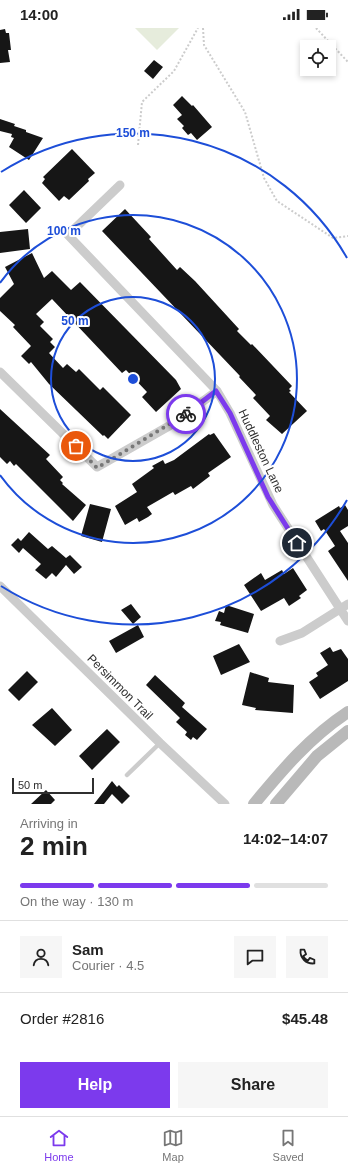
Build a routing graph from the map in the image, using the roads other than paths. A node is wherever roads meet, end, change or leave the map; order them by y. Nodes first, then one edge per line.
1 (120, 185) dead end
2 (0, 372) edge
3 (216, 391) junction
4 (0, 586) edge
5 (344, 607) edge
6 (348, 621) edge
7 (280, 642) dead end
8 (348, 712) edge
9 (348, 731) edge
10 (160, 743) junction
11 (127, 775) dead end
12 (225, 804) edge
13 (254, 804) edge
14 (276, 804) edge

1 - 3 street, Huddleston Lane
2 - 3 street
3 - 5 street, Huddleston Lane
4 - 10 street, Persimmon Trail
5 - 6 street, Huddleston Lane
5 - 7 street
8 - 13 street
9 - 14 street
10 - 11 lane
10 - 12 street, Persimmon Trail

